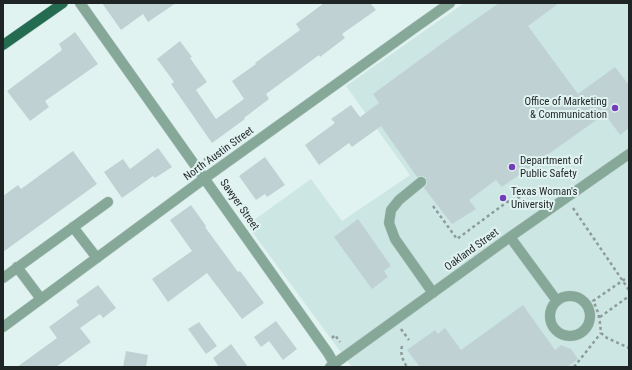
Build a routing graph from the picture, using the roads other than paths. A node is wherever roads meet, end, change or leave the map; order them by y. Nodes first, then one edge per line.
1 (63, 3) edge
2 (80, 3) edge
3 (450, 3) edge
4 (3, 45) edge
5 (628, 158) edge
6 (205, 178) junction
7 (421, 182) dead end
8 (108, 202) dead end
9 (73, 226) junction
10 (510, 238) junction
11 (97, 258) junction
12 (17, 267) junction
13 (3, 278) edge
14 (433, 293) junction
15 (41, 299) junction
16 (557, 301) dead end
17 (3, 327) edge
18 (333, 366) edge

1 - 4 main road
2 - 6 street, Sawyer Street
3 - 6 street, North Austin Street
5 - 10 street, Oakland Street
6 - 11 street, North Austin Street
6 - 18 street, Sawyer Street
7 - 14 street
8 - 9 street
9 - 11 street
9 - 12 street
10 - 14 street, Oakland Street
10 - 16 street
11 - 15 street, North Austin Street
12 - 13 street
12 - 15 street
14 - 18 street, Oakland Street
15 - 17 street, North Austin Street

